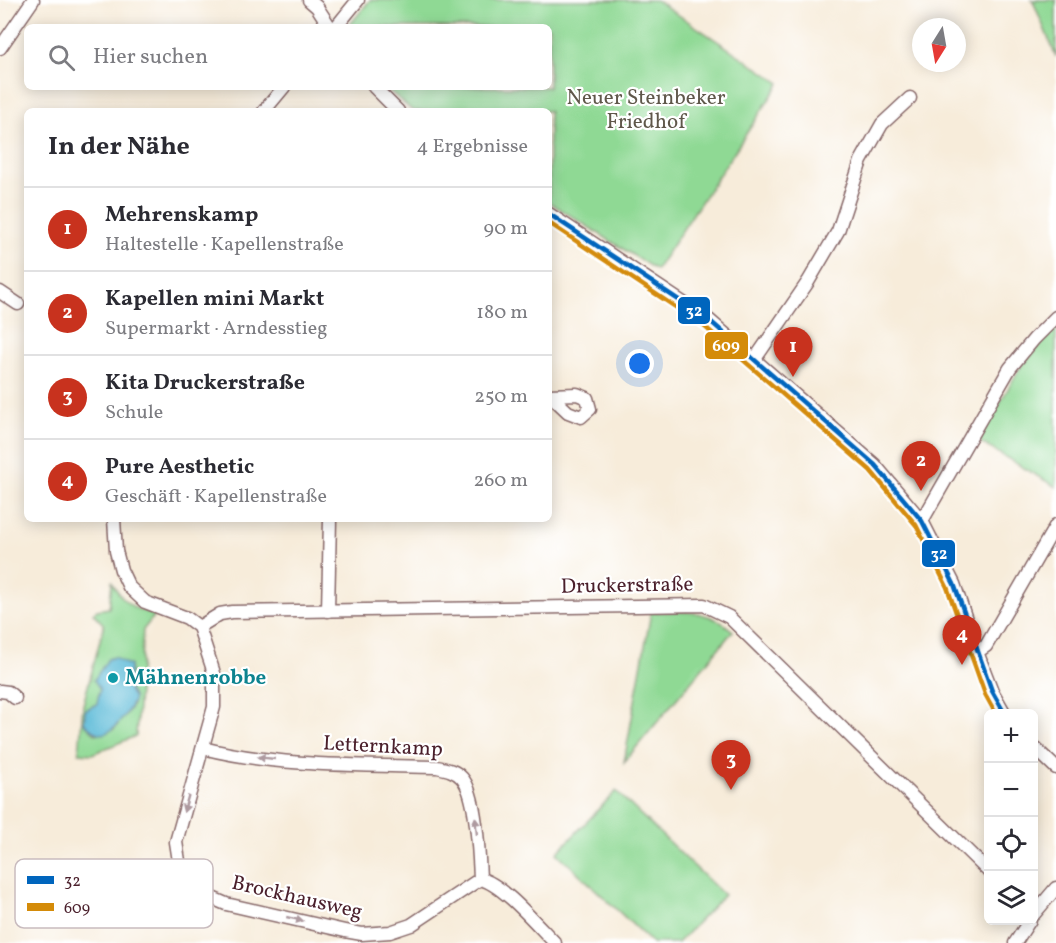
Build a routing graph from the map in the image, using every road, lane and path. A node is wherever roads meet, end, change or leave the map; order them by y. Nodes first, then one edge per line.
1 (33, 0) edge
2 (309, 0) edge
3 (358, 0) edge
4 (328, 24) edge
5 (338, 24) edge
6 (0, 48) edge
7 (282, 90) edge
8 (377, 90) edge
9 (910, 98) dead end
10 (266, 108) edge
11 (395, 108) edge
12 (552, 216) edge
13 (0, 292) edge
14 (18, 304) dead end
15 (1056, 317) edge
16 (755, 359) junction
17 (922, 521) junction
18 (114, 522) edge
19 (330, 522) edge
20 (1056, 525) edge
21 (328, 611) junction
22 (199, 627) junction
23 (977, 652) junction
24 (0, 691) edge
25 (15, 698) dead end
26 (1002, 709) edge
27 (203, 748) junction
28 (1038, 750) edge
29 (1054, 762) edge
30 (179, 859) edge
31 (984, 867) edge
32 (480, 879) junction
33 (1056, 888) edge
34 (213, 899) edge
35 (1038, 908) edge
36 (1027, 925) edge
37 (555, 943) edge
38 (1015, 943) edge

1 - 6 street
2 - 4 street
3 - 5 street
7 - 10 street
8 - 11 street
9 - 16 street
12 - 16 street
13 - 14 street
15 - 17 street
16 - 17 street
17 - 23 street
18 - 22 street
19 - 21 street
20 - 23 street
21 - 22 street, Druckerstraße
21 - 31 street, Druckerstraße
22 - 27 street, Brockhausweg
23 - 26 street
24 - 25 street
27 -> 30 street, Brockhausweg
32 -> 27 street, Letternkamp
28 - 29 street
34 -> 32 street, Brockhausweg
32 - 37 street
33 - 35 street
36 - 38 street

